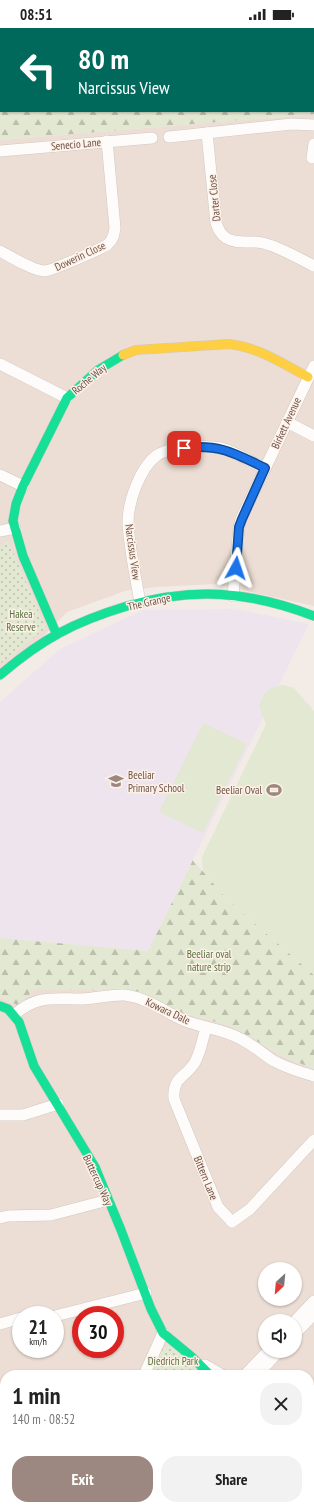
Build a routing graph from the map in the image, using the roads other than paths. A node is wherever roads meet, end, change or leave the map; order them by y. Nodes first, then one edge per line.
1 (314, 125) edge
2 (207, 132) junction
3 (169, 137) dead end
4 (152, 138) dead end
5 (107, 141) junction
6 (314, 144) edge
7 (0, 151) edge
8 (312, 158) dead end
9 (0, 251) edge
10 (314, 266) edge
11 (0, 364) edge
12 (314, 366) edge
13 (308, 377) junction
14 (67, 398) junction
15 (287, 422) junction
16 (314, 436) edge
17 (265, 468) junction
18 (0, 475) edge
19 (23, 486) junction
20 (14, 528) junction
21 (0, 531) edge
22 (233, 596) junction
23 (140, 603) junction
24 (314, 616) edge
25 (56, 633) junction
26 (0, 675) edge
27 (0, 1006) edge
28 (14, 1015) junction
29 (206, 1028) junction
30 (314, 1076) edge
31 (58, 1104) junction
32 (0, 1115) edge
33 (314, 1140) edge
34 (108, 1200) junction
35 (0, 1218) edge
36 (146, 1293) junction
37 (314, 1301) edge
38 (64, 1314) edge
39 (302, 1314) edge
40 (314, 1314) edge
41 (12, 1321) edge
42 (0, 1324) edge
43 (302, 1327) edge
44 (163, 1333) junction
45 (192, 1357) junction
46 (261, 1358) edge
47 (273, 1358) edge
48 (146, 1370) edge
49 (205, 1370) edge
50 (214, 1370) edge
51 (250, 1370) edge
52 (262, 1370) edge

1 - 2 street
2 - 3 street
2 - 10 street, Darter Close
4 - 5 street, Senecio Lane
5 - 7 street, Senecio Lane
5 - 9 street, Dowerin Close
6 - 8 street
11 - 14 street
12 - 13 street, Birkett Avenue
13 - 14 street, Roche Way
13 - 15 street, Birkett Avenue
14 - 19 street, Roche Way
15 - 16 street
15 - 17 street, Birkett Avenue
17 - 22 street, Birkett Avenue
17 - 23 street, Narcissus View
18 - 19 street
19 - 20 street, Roche Way
20 - 21 street
20 - 25 street, Roche Way
22 - 23 street, The Grange
22 - 24 street, The Grange
23 - 25 street, The Grange
25 - 26 street, The Grange
27 - 28 street, Buttercup Way
28 - 29 street, Kowara Dale
28 - 31 street, Buttercup Way
29 - 30 street, Kowara Dale
29 - 33 street, Bittern Lane
31 - 32 street
31 - 34 street, Buttercup Way
34 - 35 street
34 - 36 street, Buttercup Way
36 - 38 street
36 - 44 street, Buttercup Way
37 - 39 street
40 - 43 street
41 - 42 street
44 - 45 street, Buttercup Way
44 - 48 street
45 - 49 street, Buttercup Way
45 - 50 street, Buttercup Way
46 - 51 street
47 - 52 street

